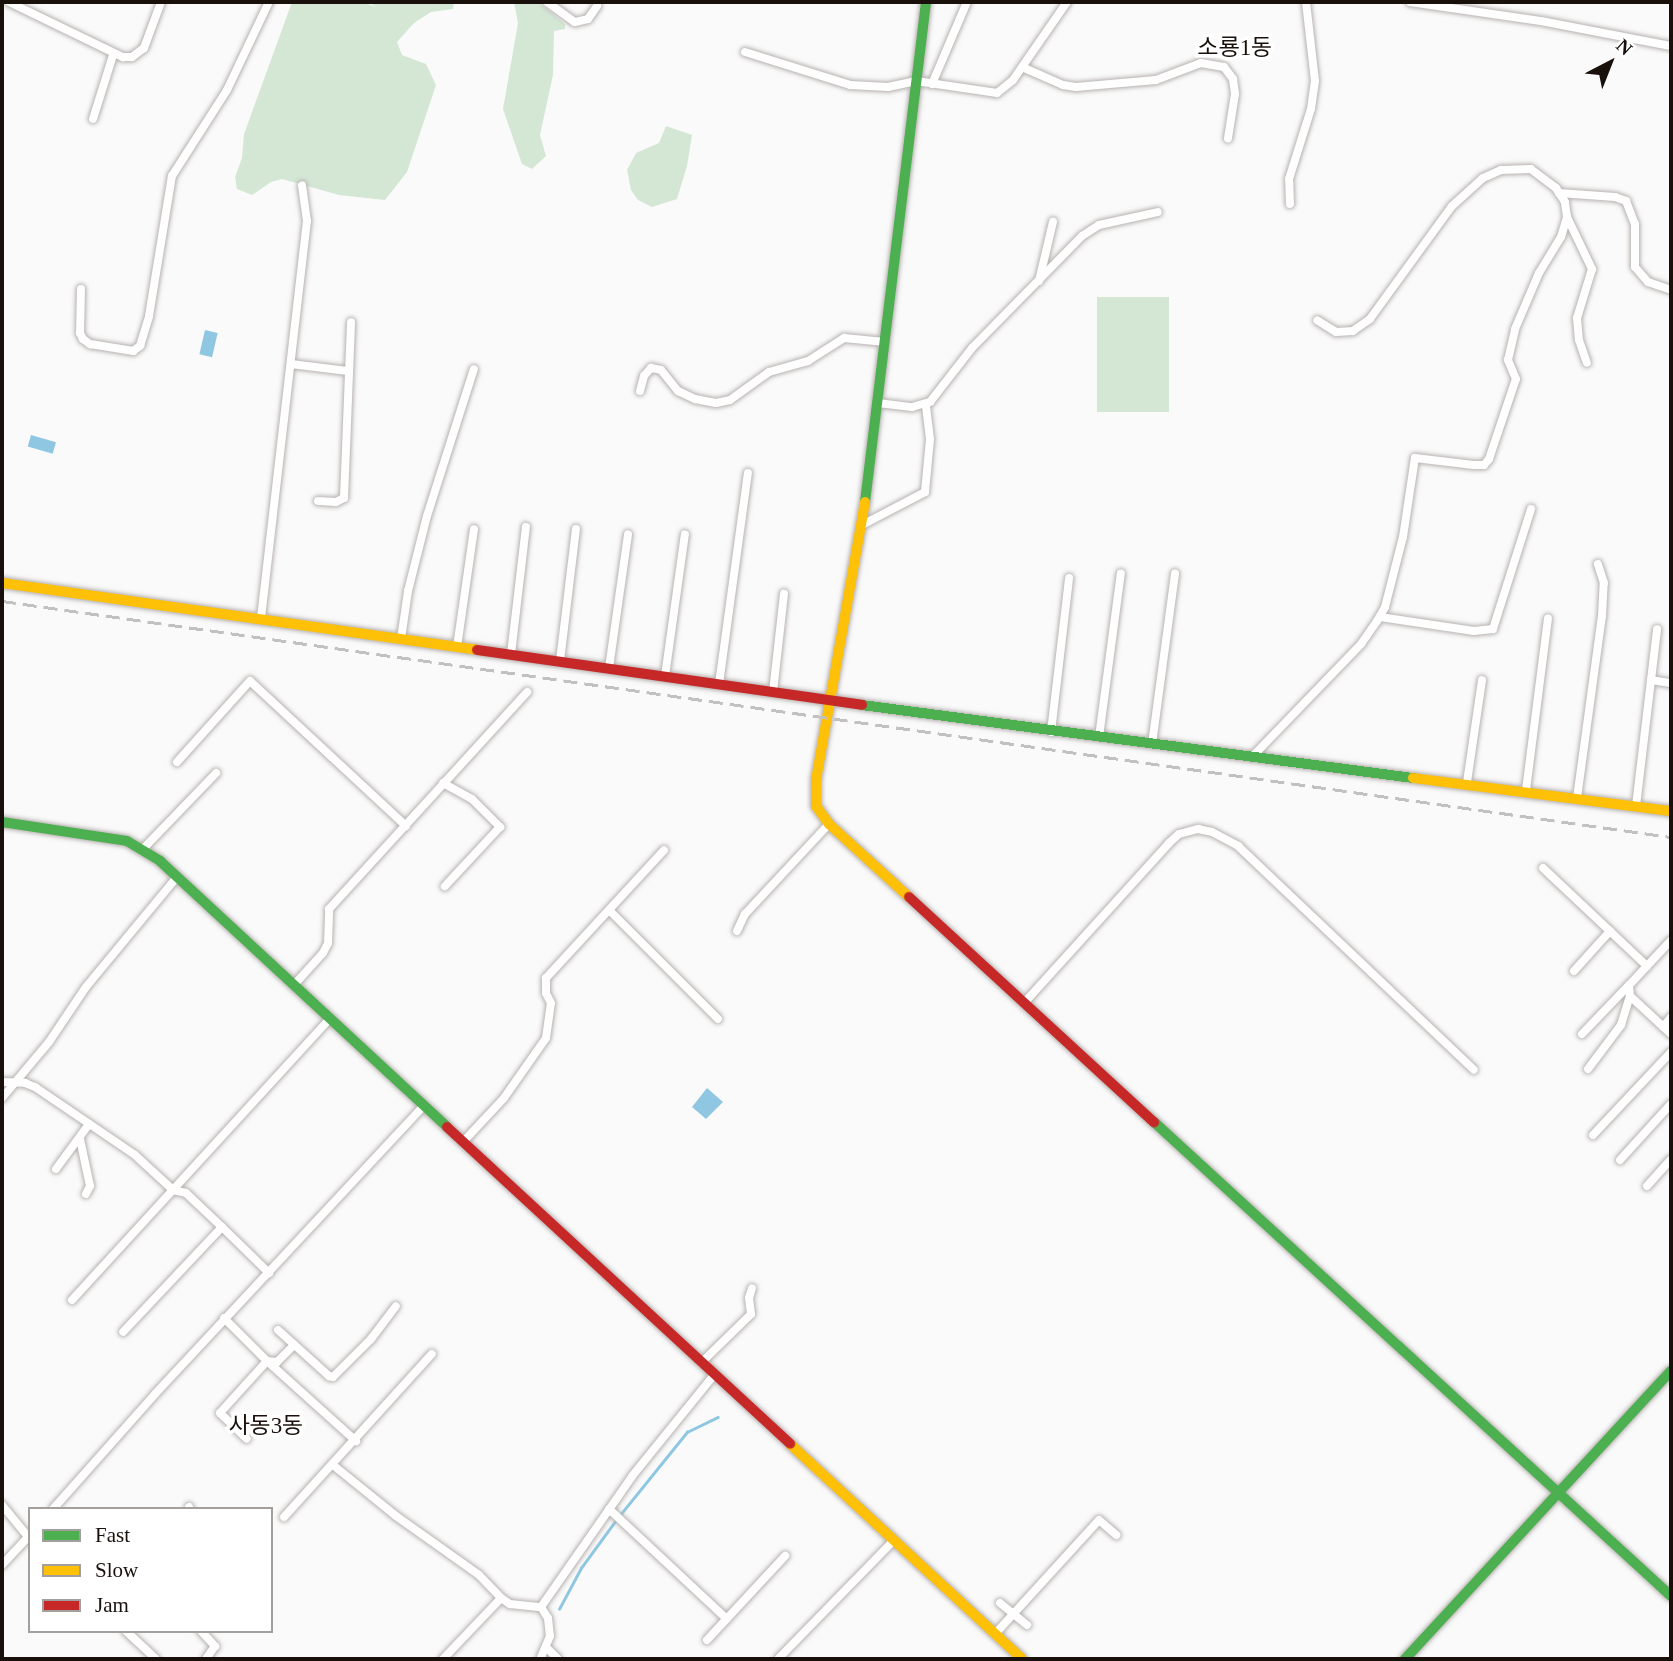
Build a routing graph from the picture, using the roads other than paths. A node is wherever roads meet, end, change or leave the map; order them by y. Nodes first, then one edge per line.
1 (9, 2) edge
2 (161, 2) edge
3 (269, 2) edge
4 (547, 2) edge
5 (926, 2) edge
6 (967, 2) edge
7 (1067, 2) edge
8 (1306, 2) edge
9 (1410, 2) edge
10 (597, 6) dead end
11 (1671, 46) edge
12 (744, 52) dead end
13 (113, 55) junction
14 (1022, 66) junction
15 (916, 81) junction
16 (932, 84) junction
17 (93, 119) dead end
18 (1228, 138) dead end
19 (302, 185) dead end
20 (1559, 193) junction
21 (1290, 204) dead end
22 (1158, 212) dead end
23 (1567, 217) junction
24 (1053, 222) dead end
25 (1038, 284) junction
26 (81, 289) dead end
27 (1671, 290) edge
28 (1317, 320) dead end
29 (351, 322) dead end
30 (885, 342) junction
31 (1587, 363) dead end
32 (290, 364) junction
33 (474, 369) dead end
34 (348, 371) junction
35 (640, 391) dead end
36 (878, 403) junction
37 (926, 405) junction
38 (748, 473) dead end
39 (318, 501) dead end
40 (1531, 509) dead end
41 (862, 525) junction
42 (526, 527) dead end
43 (474, 529) dead end
44 (576, 529) dead end
45 (628, 534) dead end
46 (685, 534) dead end
47 (1598, 564) dead end
48 (1121, 573) dead end
49 (1175, 574) dead end
50 (1069, 578) dead end
51 (2, 583) edge
52 (784, 594) dead end
53 (1380, 617) junction
54 (261, 618) junction
55 (1548, 618) dead end
56 (1657, 629) dead end
57 (401, 639) junction
58 (457, 647) junction
59 (511, 654) junction
60 (560, 661) junction
61 (609, 668) junction
62 (665, 676) junction
63 (1482, 680) dead end
64 (1651, 680) junction
65 (1671, 682) edge
66 (719, 684) junction
67 (527, 692) dead end
68 (773, 692) junction
69 (831, 699) junction
70 (1051, 732) junction
71 (1099, 737) junction
72 (1152, 744) junction
73 (1253, 756) junction
74 (177, 762) dead end
75 (216, 773) dead end
76 (1467, 782) junction
77 (443, 783) junction
78 (1525, 790) junction
79 (1577, 798) junction
80 (1636, 806) junction
81 (1671, 811) edge
82 (2, 822) edge
83 (830, 824) junction
84 (406, 826) junction
85 (142, 850) junction
86 (664, 850) dead end
87 (1543, 868) dead end
88 (177, 877) junction
89 (444, 886) dead end
90 (609, 910) junction
91 (737, 931) dead end
92 (1610, 931) junction
93 (1671, 940) edge
94 (1647, 966) junction
95 (1574, 971) dead end
96 (294, 985) junction
97 (1629, 985) junction
98 (1630, 996) junction
99 (1025, 1002) junction
100 (1671, 1017) edge
101 (330, 1018) junction
102 (718, 1018) dead end
103 (1663, 1027) junction
104 (1582, 1034) dead end
105 (1671, 1034) edge
106 (1671, 1052) edge
107 (1588, 1069) dead end
108 (1474, 1070) dead end
109 (2, 1082) edge
110 (15, 1083) junction
111 (2, 1098) edge
112 (1671, 1104) edge
113 (424, 1106) junction
114 (89, 1124) junction
115 (1593, 1135) dead end
116 (80, 1139) junction
117 (463, 1142) junction
118 (1671, 1159) edge
119 (1620, 1160) dead end
120 (56, 1170) dead end
121 (1647, 1186) dead end
122 (173, 1190) junction
123 (86, 1194) dead end
124 (222, 1227) junction
125 (269, 1273) junction
126 (752, 1288) dead end
127 (72, 1300) dead end
128 (396, 1306) dead end
129 (224, 1318) junction
130 (278, 1330) dead end
131 (123, 1332) dead end
132 (295, 1345) junction
133 (432, 1354) dead end
134 (267, 1362) junction
135 (701, 1363) junction
136 (1671, 1371) edge
137 (714, 1376) junction
138 (247, 1439) dead end
139 (356, 1441) junction
140 (333, 1465) junction
141 (1560, 1493) junction
142 (2, 1506) edge
143 (55, 1507) edge
144 (609, 1509) junction
145 (284, 1517) dead end
146 (1116, 1535) dead end
147 (28, 1536) edge
148 (28, 1538) edge
149 (894, 1540) junction
150 (785, 1556) dead end
151 (2, 1565) edge
152 (1671, 1596) edge
153 (501, 1598) junction
154 (1000, 1603) dead end
155 (541, 1607) junction
156 (1012, 1616) junction
157 (727, 1619) junction
158 (1027, 1625) dead end
159 (128, 1633) edge
160 (203, 1633) edge
161 (995, 1634) junction
162 (708, 1640) dead end
163 (548, 1649) junction
164 (156, 1659) edge
165 (206, 1659) edge
166 (443, 1659) edge
167 (540, 1659) edge
168 (558, 1659) edge
169 (778, 1659) edge
170 (1022, 1659) edge
171 (1405, 1659) edge

1 - 13 street
2 - 13 street
3 - 26 street
4 - 10 street
5 - 15 street
6 - 16 street
7 - 14 street
8 - 21 street
9 - 11 street
12 - 15 street
13 - 17 street
14 - 16 street
14 - 18 street
15 - 16 street
15 - 30 street
19 - 32 street
20 - 23 street
20 - 27 street
20 - 28 street
22 - 25 street
23 - 31 street
23 - 53 street
24 - 25 street
25 - 37 street
29 - 34 street
30 - 35 street
30 - 36 street
32 - 34 street
32 - 54 street
33 - 57 street
34 - 39 street
36 - 37 street
36 - 41 street
37 - 41 street
38 - 66 street
40 - 53 street
41 - 69 street
42 - 59 street
43 - 58 street
44 - 60 street
45 - 61 street
46 - 62 street
47 - 79 street
48 - 71 street
49 - 72 street
50 - 70 street
51 - 54 street
52 - 68 street
53 - 73 street
54 - 57 street
55 - 78 street
56 - 64 street
57 - 58 street
58 - 59 street
59 - 60 street
60 - 61 street
61 - 62 street
62 - 66 street
63 - 76 street
64 - 65 street
64 - 80 street
66 - 68 street
67 - 77 street
68 - 69 street
69 - 70 street
69 - 83 street
70 - 71 street
71 - 72 street
72 - 73 street
73 - 76 street
74 - 84 street
75 - 85 street
76 - 78 street
77 - 84 street
77 - 89 street
78 - 79 street
79 - 80 street
80 - 81 street
82 - 85 street
83 - 91 street
83 - 99 street
84 - 96 street
85 - 88 street
86 - 90 street
87 - 92 street
88 - 96 street
88 - 110 street
90 - 102 street
90 - 117 street
92 - 94 street
92 - 95 street
93 - 94 street
94 - 97 street
96 - 101 street
97 - 98 street
97 - 104 street
98 - 103 street
98 - 107 street
99 - 108 street
99 - 141 street
100 - 103 street
101 - 113 street
101 - 122 street
103 - 105 street
106 - 115 street
109 - 110 street
110 - 111 street
110 - 114 street
112 - 119 street
113 - 117 street
113 - 125 street
114 - 116 street
114 - 122 street
116 - 120 street
116 - 123 street
117 - 135 street
118 - 121 street
122 - 124 street
122 - 127 street
124 - 125 street
124 - 131 street
125 - 129 street
126 - 135 street
128 - 132 street
129 - 134 street
129 - 143 street
130 - 132 street
132 - 134 street
133 - 139 street
134 - 138 street
134 - 139 street
135 - 137 street
136 - 141 street
137 - 144 street
137 - 149 street
139 - 140 street
140 - 145 street
140 - 153 street
141 - 152 street
141 - 171 street
142 - 147 street
144 - 155 street
144 - 157 street
146 - 156 street
148 - 151 street
149 - 161 street
149 - 169 street
150 - 157 street
153 - 155 street
153 - 166 street
154 - 156 street
155 - 163 street
156 - 158 street
156 - 161 street
157 - 162 street
159 - 164 street
160 - 165 street
161 - 170 street
163 - 167 street
163 - 168 street

